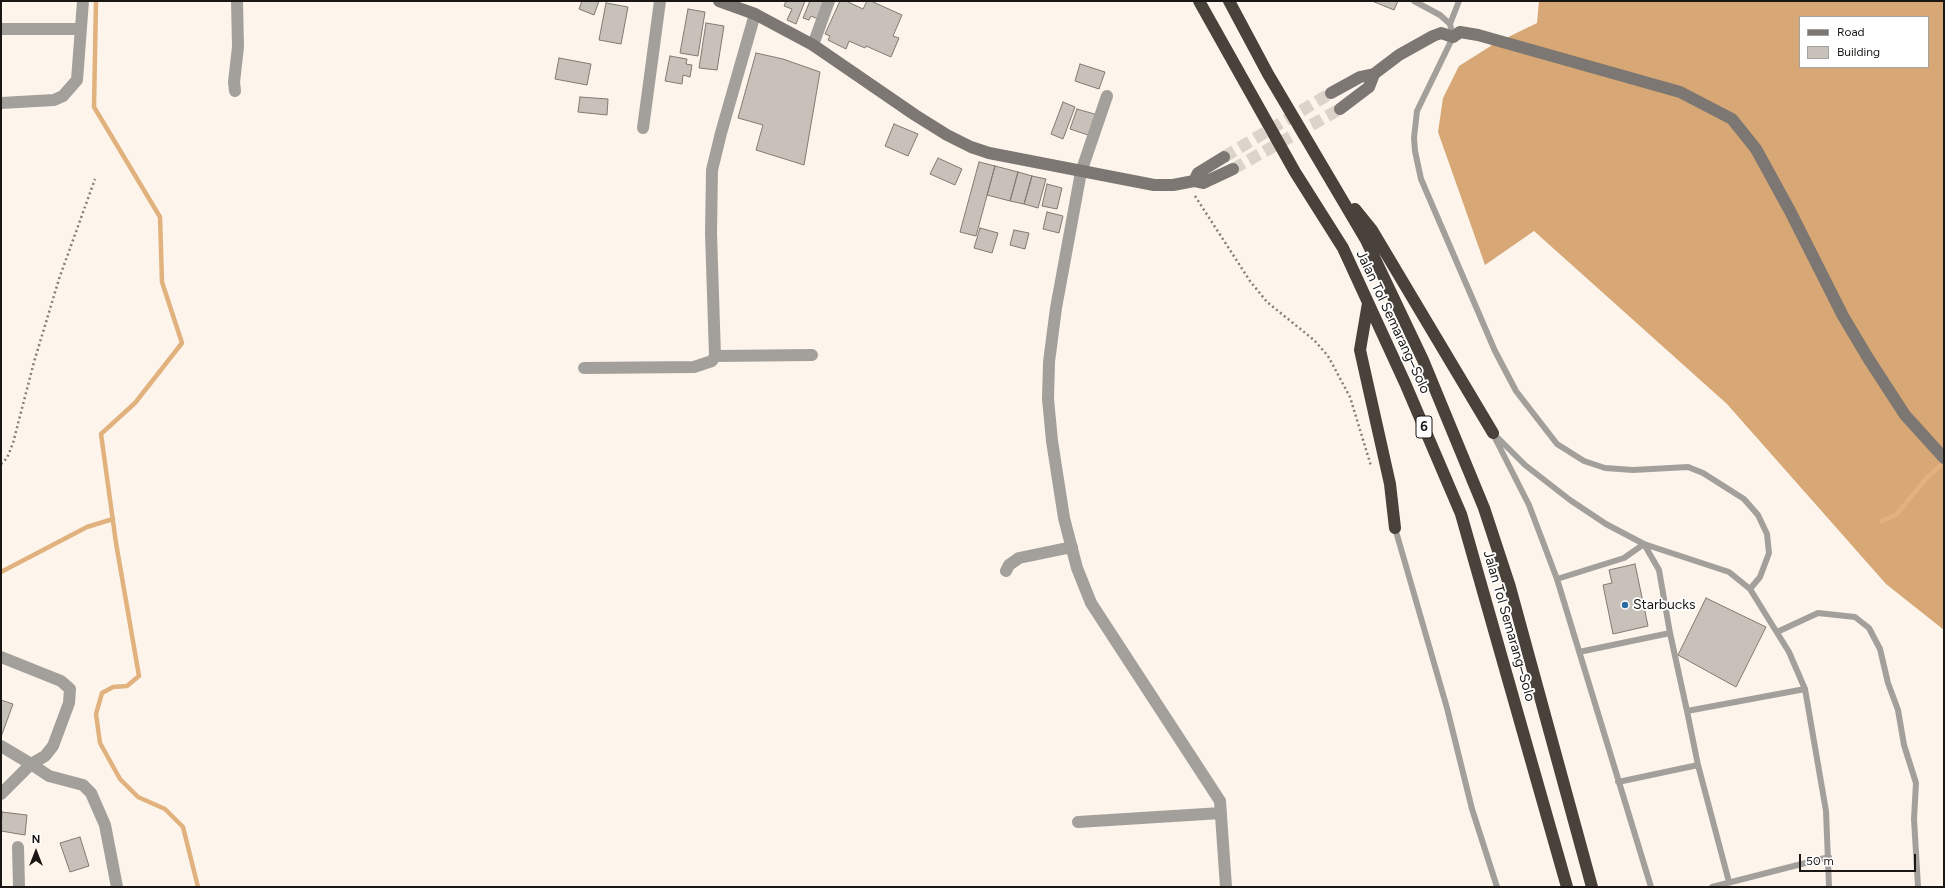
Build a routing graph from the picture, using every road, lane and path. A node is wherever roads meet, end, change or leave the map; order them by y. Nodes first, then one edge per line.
1 (83, 1) edge
2 (237, 1) edge
3 (660, 1) edge
4 (719, 1) edge
5 (829, 1) edge
6 (1199, 1) edge
7 (1229, 1) edge
8 (1414, 1) edge
9 (1459, 1) edge
10 (755, 14) junction
11 (1450, 24) junction
12 (1, 29) edge
13 (81, 29) junction
14 (1453, 37) junction
15 (813, 45) junction
16 (1374, 74) junction
17 (235, 92) dead end
18 (1331, 92) tunnel mouth
19 (1107, 96) dead end
20 (1, 103) edge
21 (1340, 109) tunnel mouth
22 (643, 128) dead end
23 (1224, 157) tunnel mouth
24 (1233, 169) tunnel mouth
25 (1081, 172) junction
26 (95, 179) dead end
27 (1191, 182) junction
28 (1332, 182) junction
29 (1368, 303) junction
30 (812, 354) dead end
31 (715, 356) junction
32 (584, 368) dead end
33 (1492, 433) junction
34 (1941, 455) edge
35 (1, 464) edge
36 (1372, 471) dead end
37 (1394, 528) joint
38 (1644, 544) junction
39 (1072, 547) junction
40 (1006, 571) dead end
41 (1557, 579) junction
42 (1750, 589) junction
43 (1777, 632) junction
44 (1670, 633) junction
45 (1579, 652) junction
46 (1, 657) edge
47 (1805, 689) junction
48 (1687, 711) junction
49 (1, 746) edge
50 (31, 764) junction
51 (1698, 765) junction
52 (1618, 782) junction
53 (1, 794) edge
54 (1221, 813) junction
55 (1078, 822) dead end
56 (18, 847) dead end
57 (1829, 857) junction
58 (1729, 882) junction
59 (19, 887) edge
60 (117, 887) edge
61 (1226, 887) edge
62 (1497, 887) edge
63 (1567, 887) edge
64 (1592, 887) edge
65 (1651, 887) edge
66 (1712, 887) edge
67 (1829, 887) edge
68 (1918, 887) edge

1 - 13 street
2 - 17 street
3 - 22 street
4 - 10 street
5 - 15 street
6 - 29 highway, Jalan Tol Semarang–Solo / 6
7 - 28 highway, Jalan Tol Semarang–Solo / 6
8 - 11 lane
9 - 11 lane
10 - 15 street
10 - 31 street
11 - 14 lane
12 - 13 street
13 - 20 street
14 - 16 street
14 - 34 street
14 - 42 lane
15 - 25 street
16 - 18 street
16 - 21 street
19 - 25 street
23 - 27 street
24 - 27 street
25 - 27 street
25 - 39 street
26 - 35 path
27 - 36 path
28 - 33 highway
28 - 64 highway, Jalan Tol Semarang–Solo / 6
29 - 37 highway
29 - 63 highway, Jalan Tol Semarang–Solo / 6
30 - 31 street
31 - 32 street
33 - 38 lane
33 - 41 lane
37 - 62 lane
38 - 41 lane
38 - 42 lane
38 - 44 lane
39 - 40 street
39 - 54 street
41 - 45 lane
42 - 43 lane
43 - 47 lane
43 - 68 lane
44 - 45 lane
44 - 48 lane
45 - 52 lane
46 - 50 street
47 - 48 lane
47 - 57 lane
48 - 51 lane
49 - 50 street
50 - 53 street
50 - 60 street
51 - 52 lane
51 - 58 lane
52 - 65 lane
54 - 55 street
54 - 61 street
56 - 59 street
57 - 58 lane
57 - 67 lane
58 - 66 lane

